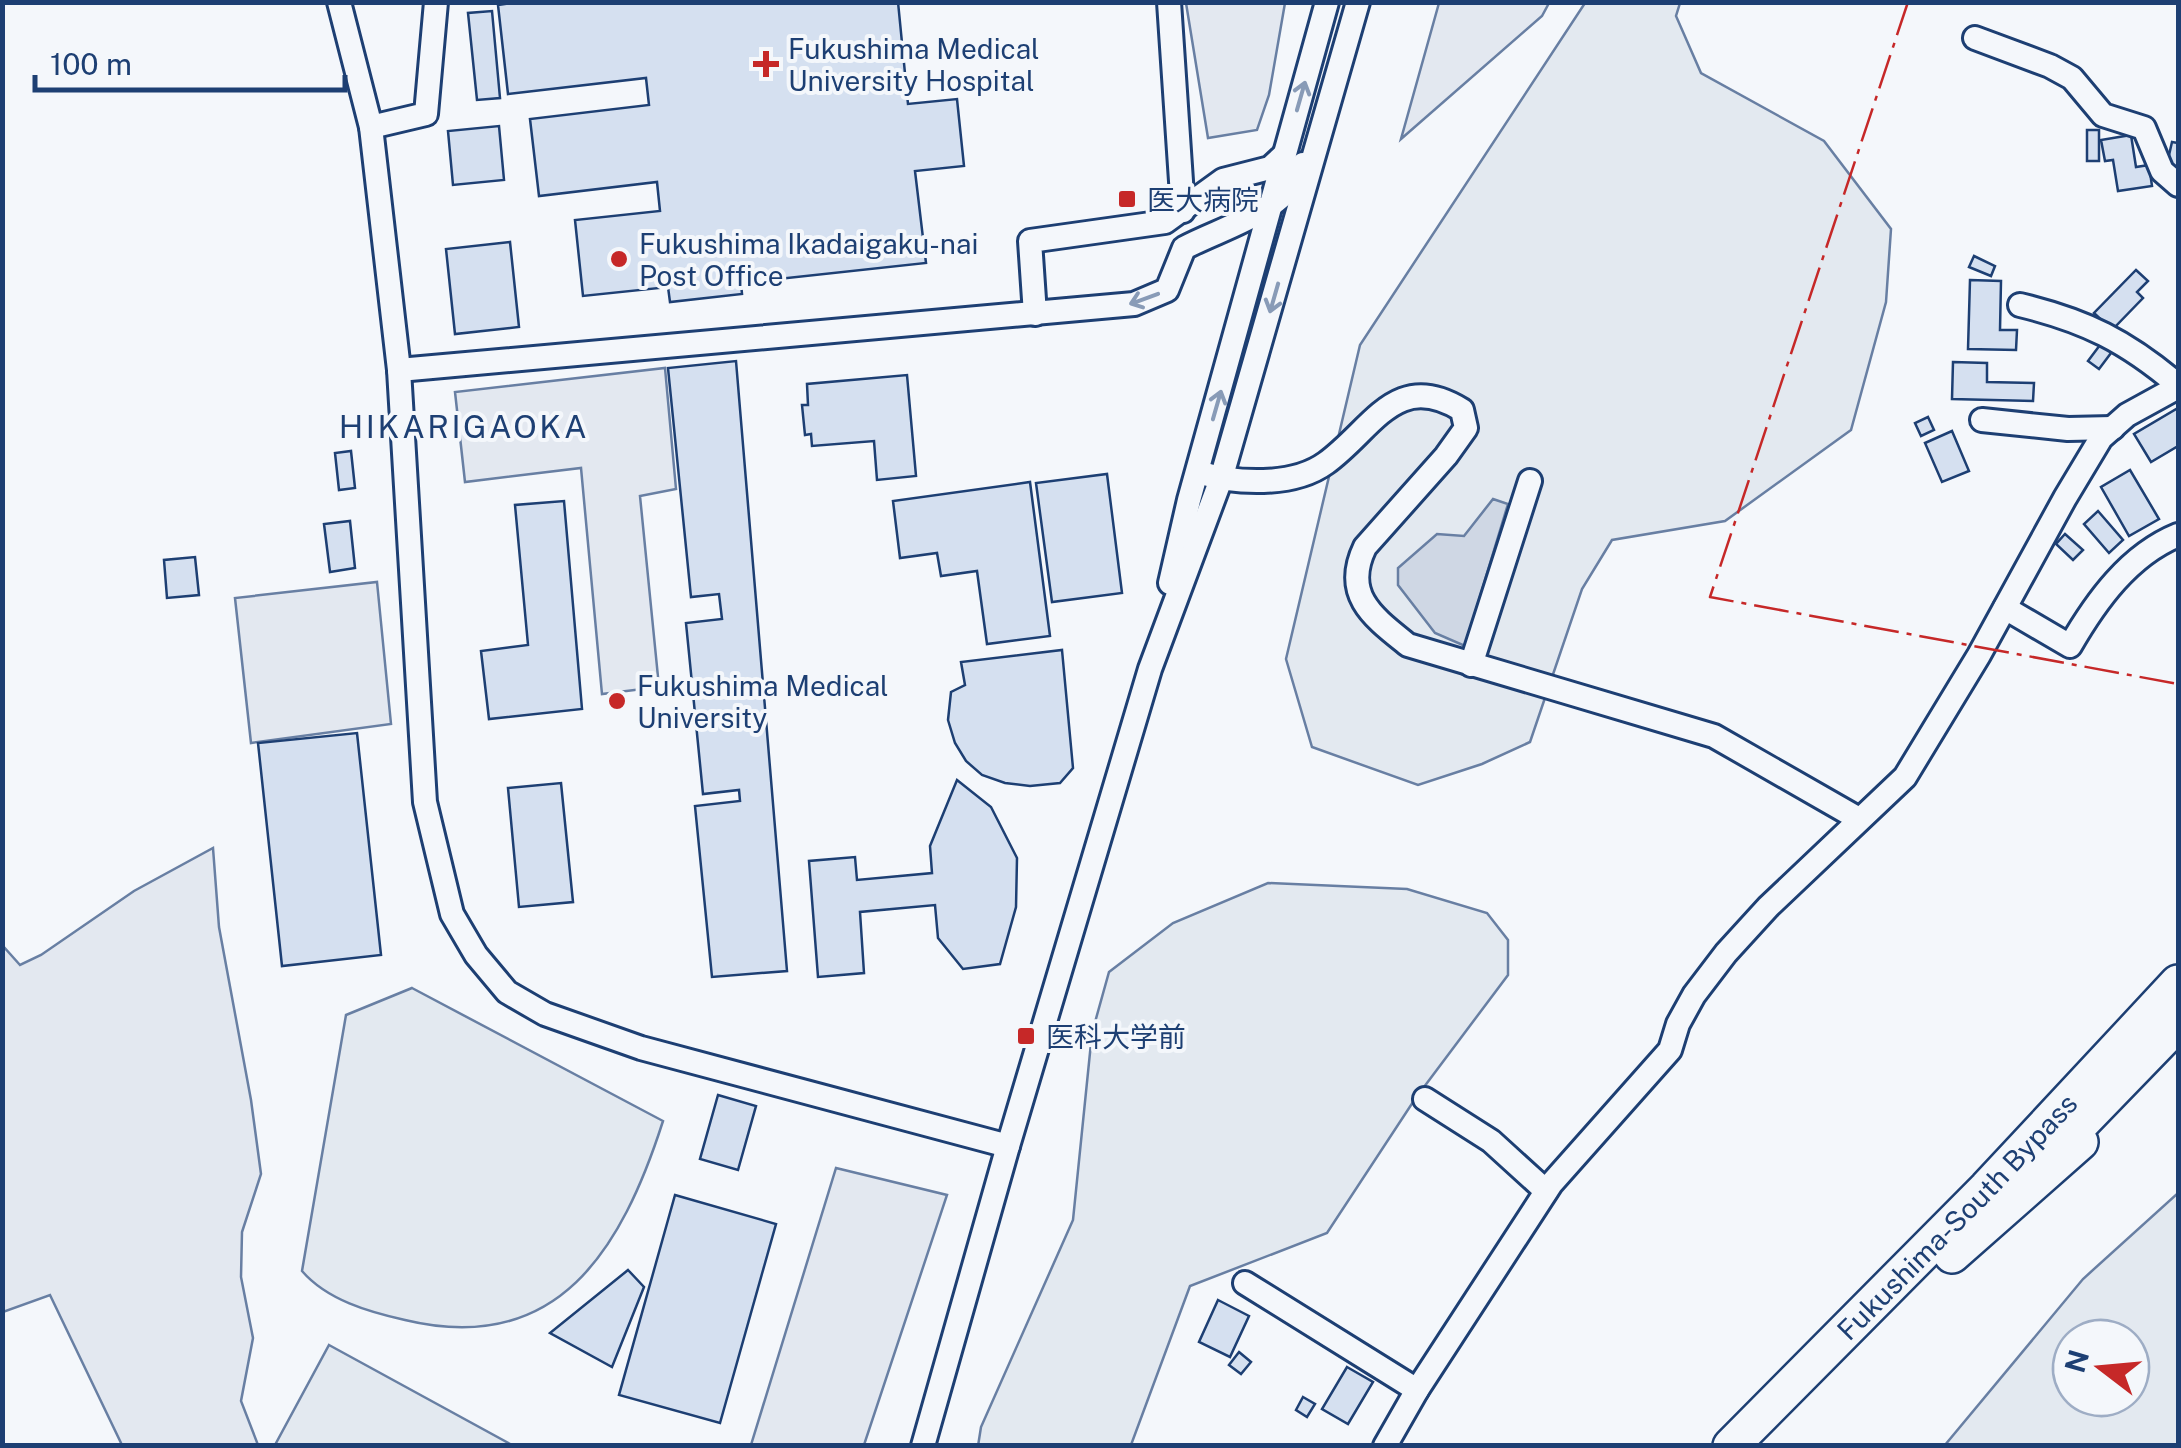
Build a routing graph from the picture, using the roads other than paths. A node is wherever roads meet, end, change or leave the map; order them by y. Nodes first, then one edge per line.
1 (339, 2) edge
2 (436, 2) edge
3 (1169, 2) edge
4 (1328, 2) edge
5 (1358, 2) edge
6 (1975, 38) dead end
7 (1338, 73) junction
8 (371, 126) junction
9 (1284, 155) junction
10 (1221, 184) junction
11 (2178, 186) edge
12 (1276, 197) junction
13 (1183, 210) junction
14 (1212, 233) junction
15 (1292, 234) junction
16 (2020, 305) dead end
17 (1035, 314) junction
18 (1234, 346) junction
19 (399, 370) junction
20 (2178, 386) edge
21 (1982, 420) dead end
22 (2113, 428) junction
23 (1210, 476) junction
24 (1530, 481) dead end
25 (2178, 534) edge
26 (2005, 608) junction
27 (1471, 664) junction
28 (1860, 819) junction
29 (2178, 963) edge
30 (2178, 983) edge
31 (2178, 1023) edge
32 (2178, 1055) edge
33 (1426, 1099) dead end
34 (1008, 1146) junction
35 (1987, 1188) junction
36 (1546, 1191) junction
37 (1952, 1255) junction
38 (1245, 1283) dead end
39 (1417, 1390) junction
40 (923, 1446) edge
41 (1385, 1446) edge
42 (1732, 1446) edge
43 (1765, 1446) edge

1 - 8 street
2 - 8 street
3 - 13 street
9 -> 4 street
5 - 7 street
6 - 11 street
7 - 12 street
7 - 15 street
8 - 19 street
9 - 10 street
9 - 12 street
10 - 12 street
10 - 13 street
12 - 14 street
12 - 15 street
12 - 18 street
13 - 17 street
14 -> 17 street
14 - 18 street
15 -> 23 street
16 - 20 street
17 - 19 street
23 -> 18 street
19 - 34 street
20 - 22 street
21 - 22 street
22 - 26 street
23 - 27 street
23 - 34 street
24 - 27 street
25 - 26 street
26 - 28 street
27 - 28 street
28 - 36 street
29 - 35 highway
30 - 35 highway, Fukushima-South Bypass
31 - 37 highway, Fukushima-South Bypass
32 - 37 highway
33 - 36 street
34 - 40 street
35 - 42 highway, Fukushima-South Bypass
36 - 39 street
37 - 43 highway, Fukushima-South Bypass
38 - 39 street
39 - 41 street

